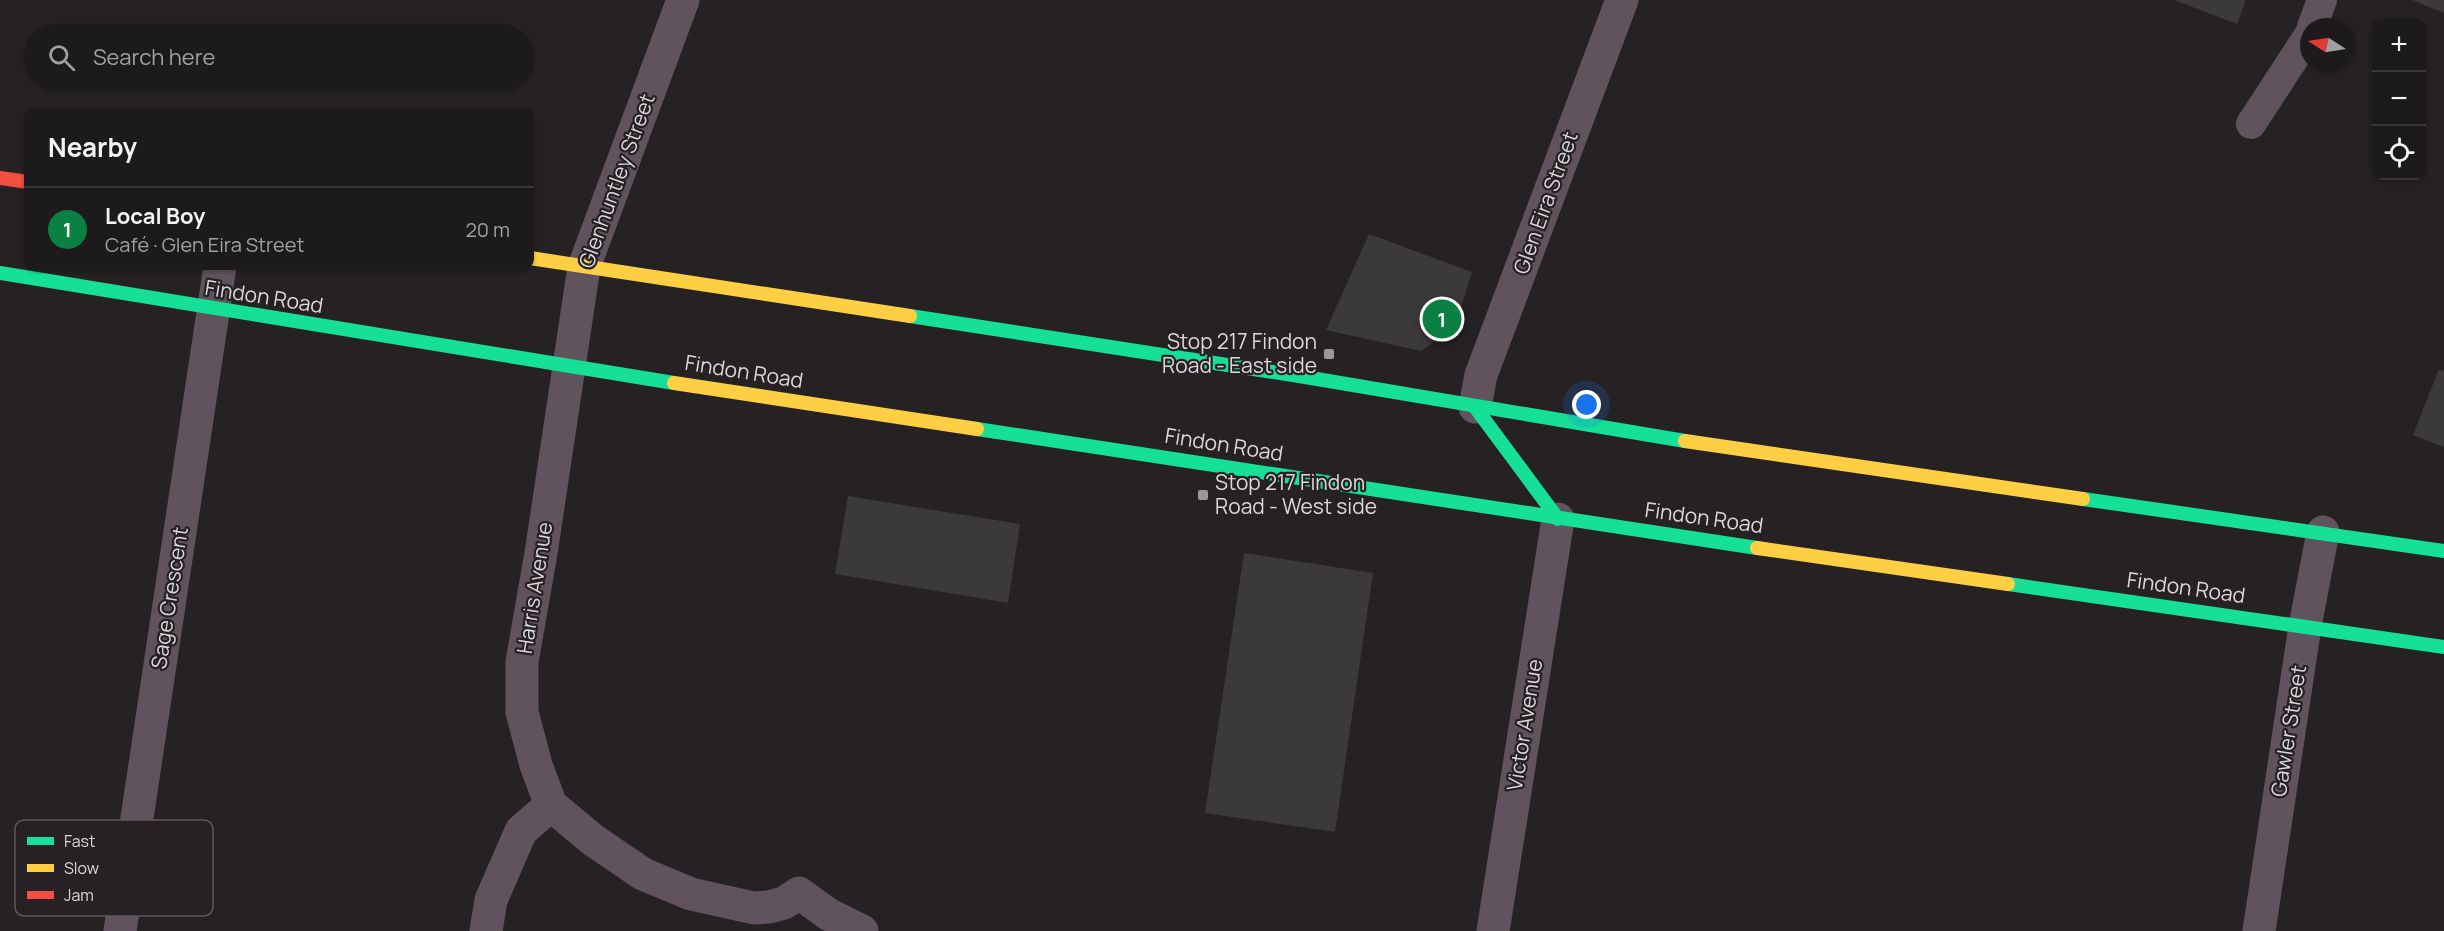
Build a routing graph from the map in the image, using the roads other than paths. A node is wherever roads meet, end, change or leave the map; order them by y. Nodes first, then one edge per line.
1 (683, 0) edge
2 (1622, 0) edge
3 (2322, 0) edge
4 (2315, 18) edge
5 (2300, 49) edge
6 (2251, 124) dead end
7 (0, 178) edge
8 (24, 181) edge
9 (534, 259) edge
10 (584, 267) junction
11 (219, 270) edge
12 (0, 273) edge
13 (214, 310) junction
14 (569, 367) junction
15 (1475, 407) junction
16 (1558, 519) junction
17 (2323, 532) junction
18 (2444, 551) edge
19 (2305, 626) junction
20 (2444, 647) edge
21 (551, 805) junction
22 (137, 820) edge
23 (122, 916) edge
24 (120, 931) edge
25 (486, 931) edge
26 (862, 931) edge
27 (1493, 931) edge
28 (2259, 931) edge

1 - 10 street, Glenhuntley Street
2 - 15 street, Glen Eira Street
3 - 4 lane
5 - 6 lane
7 - 8 main road
9 - 10 main road
10 - 14 street, Glenhuntley Street
10 - 15 main road
11 - 13 street, Sage Crescent
12 - 13 main road, Findon Road
13 - 14 main road, Findon Road
13 - 22 street, Sage Crescent
14 - 16 main road, Findon Road
14 - 21 street, Harris Avenue
15 - 16 main road
15 - 17 main road
16 - 19 main road, Findon Road
16 - 27 street, Victor Avenue
17 - 18 main road
17 - 19 street, Gawler Street
19 - 20 main road, Findon Road
19 - 28 street, Gawler Street
21 - 25 street
21 - 26 street
23 - 24 street, Sage Crescent

